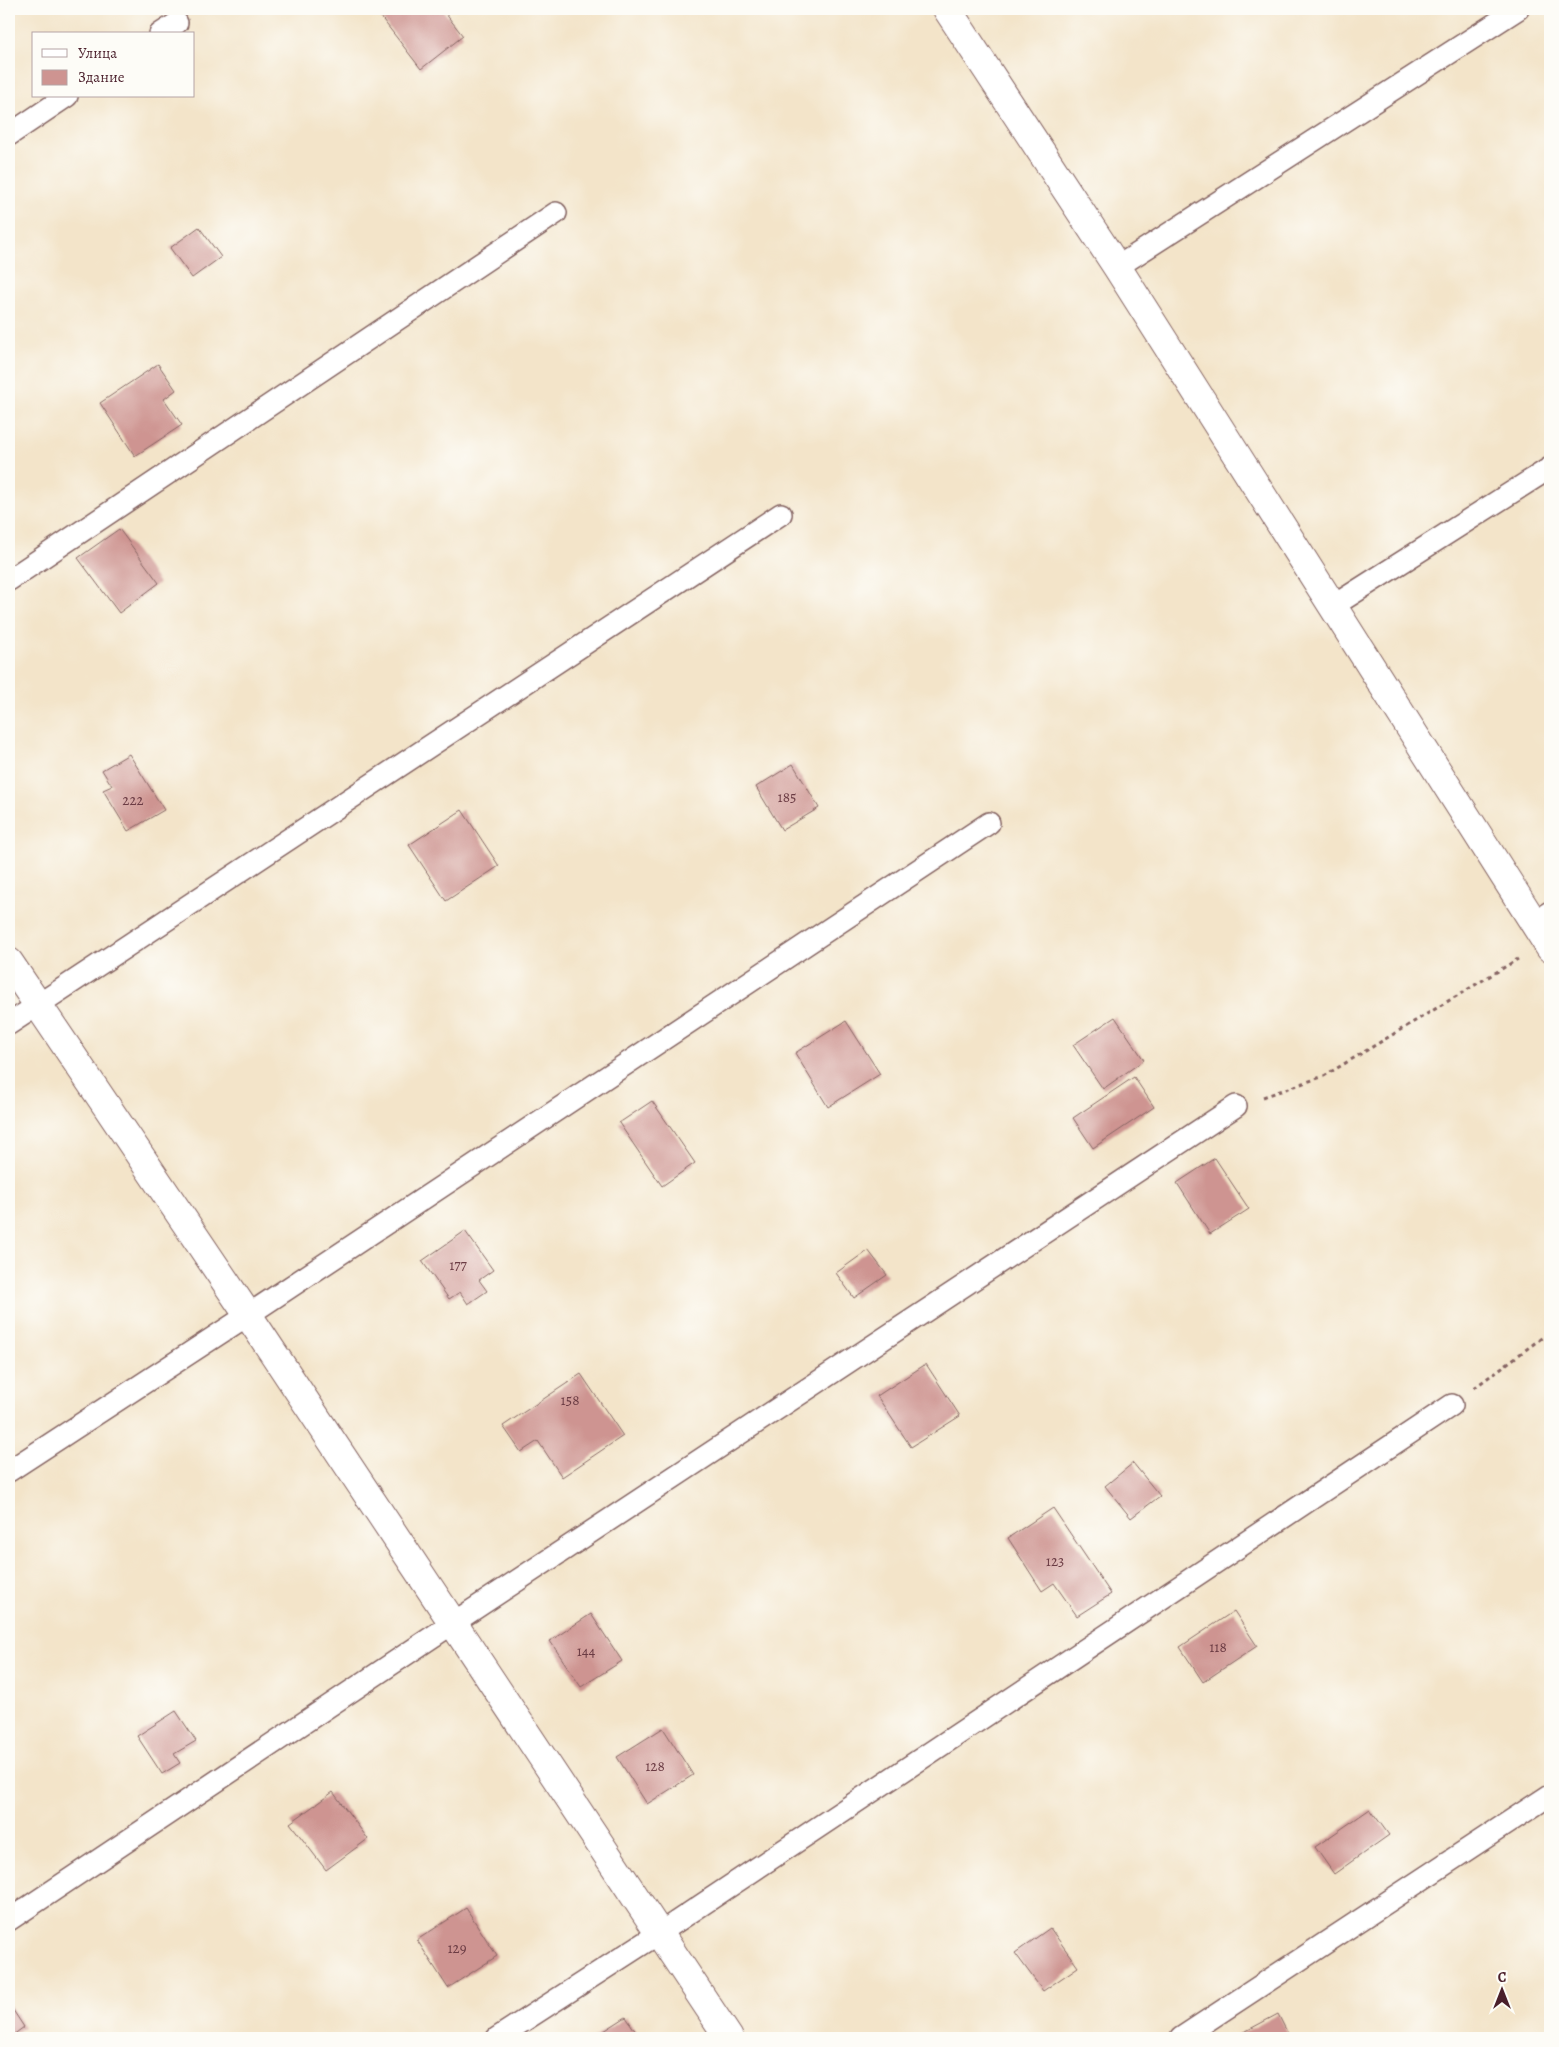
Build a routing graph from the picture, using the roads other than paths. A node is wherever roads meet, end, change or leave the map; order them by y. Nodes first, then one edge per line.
1 (947, 9) edge
2 (1518, 9) edge
3 (64, 98) edge
4 (9, 135) edge
5 (556, 213) dead end
6 (1117, 267) junction
7 (1550, 468) edge
8 (781, 514) dead end
9 (9, 580) edge
10 (1333, 606) junction
11 (989, 823) dead end
12 (1545, 930) edge
13 (9, 962) edge
14 (38, 1005) junction
15 (9, 1024) edge
16 (1236, 1106) road end
17 (248, 1315) junction
18 (1452, 1405) road end
19 (9, 1471) edge
20 (453, 1623) junction
21 (1550, 1795) edge
22 (9, 1920) edge
23 (660, 1932) junction
24 (497, 2038) edge
25 (729, 2038) edge
26 (1181, 2038) edge

1 - 6 street
2 - 6 lane
3 - 4 lane
5 - 9 lane
6 - 10 street
7 - 10 lane
8 - 14 lane
10 - 12 street
11 - 17 lane
13 - 14 street
14 - 15 lane
14 - 17 street
16 - 20 lane
17 - 19 lane
17 - 20 street
18 - 23 lane
20 - 22 lane
20 - 23 street
21 - 26 lane
23 - 24 lane
23 - 25 street

